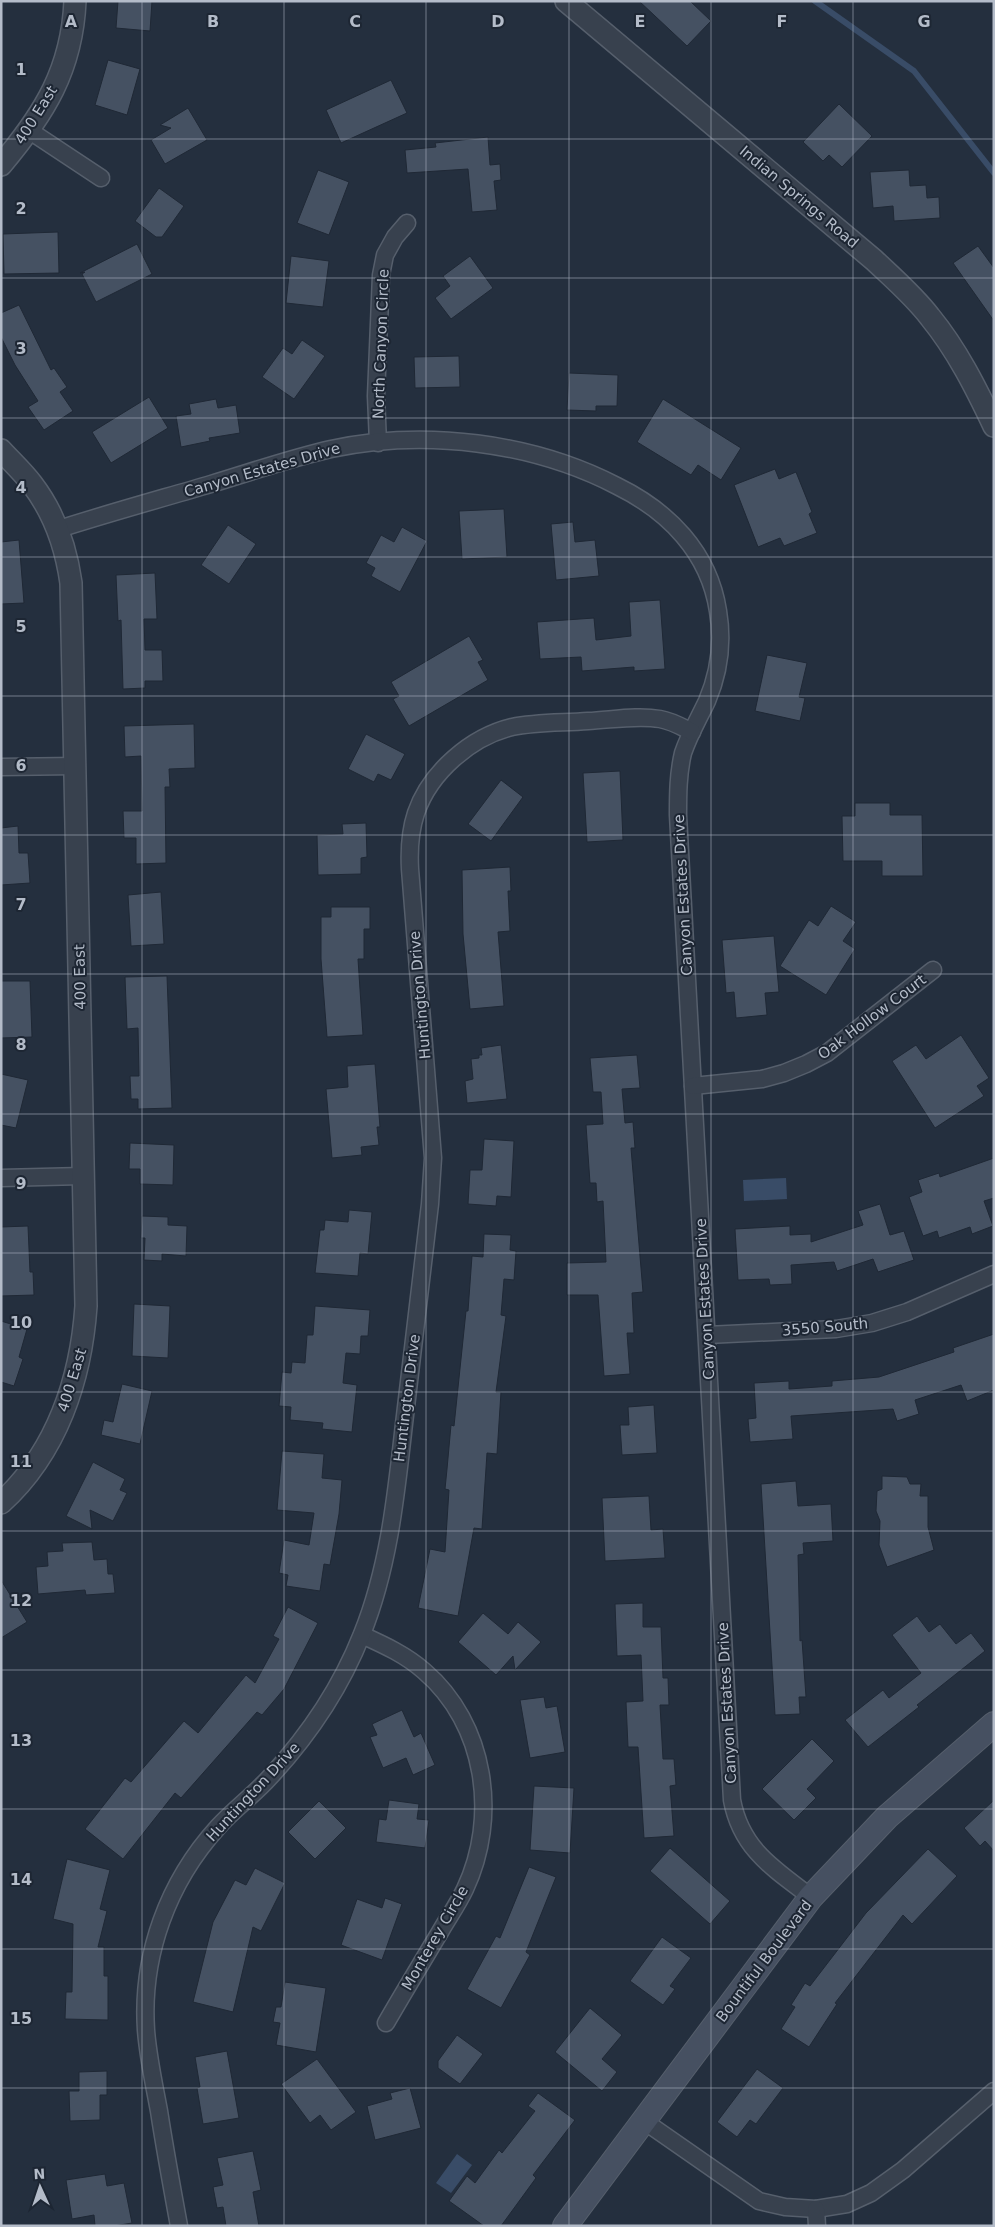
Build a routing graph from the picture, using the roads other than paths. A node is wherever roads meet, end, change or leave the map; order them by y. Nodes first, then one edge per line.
1 (75, 1) edge
2 (566, 1) edge
3 (30, 130) junction
4 (1, 165) edge
5 (101, 178) dead end
6 (407, 223) dead end
7 (994, 426) edge
8 (378, 443) junction
9 (1, 450) edge
10 (59, 529) junction
11 (692, 732) junction
12 (76, 766) junction
13 (1, 767) edge
14 (933, 970) dead end
15 (693, 1086) junction
16 (83, 1176) junction
17 (1, 1178) edge
18 (994, 1274) edge
19 (706, 1335) junction
20 (1, 1503) edge
21 (362, 1635) junction
22 (994, 1724) edge
23 (811, 1897) junction
24 (386, 2023) dead end
25 (994, 2091) edge
26 (644, 2121) junction
27 (816, 2209) junction
28 (179, 2226) edge
29 (565, 2226) edge
30 (817, 2226) edge

1 - 3 street, 400 East
2 - 7 street, Indian Springs Road
3 - 4 street, 400 East
3 - 5 street
6 - 8 street, North Canyon Circle
8 - 10 street, Canyon Estates Drive
8 - 11 street, Canyon Estates Drive
9 - 10 street, 400 East
10 - 12 street, 400 East
11 - 15 street, Canyon Estates Drive
11 - 21 street, Huntington Drive
12 - 13 street
12 - 16 street, 400 East
14 - 15 street, Oak Hollow Court
15 - 19 street, Canyon Estates Drive
16 - 17 street
16 - 20 street, 400 East
18 - 19 street, 3550 South
19 - 23 street, Canyon Estates Drive
21 - 24 street, Monterey Circle
21 - 28 street, Huntington Drive
22 - 23 main road, Bountiful Boulevard
23 - 26 main road, Bountiful Boulevard
25 - 27 street
26 - 27 street
26 - 29 main road, Bountiful Boulevard
27 - 30 street

